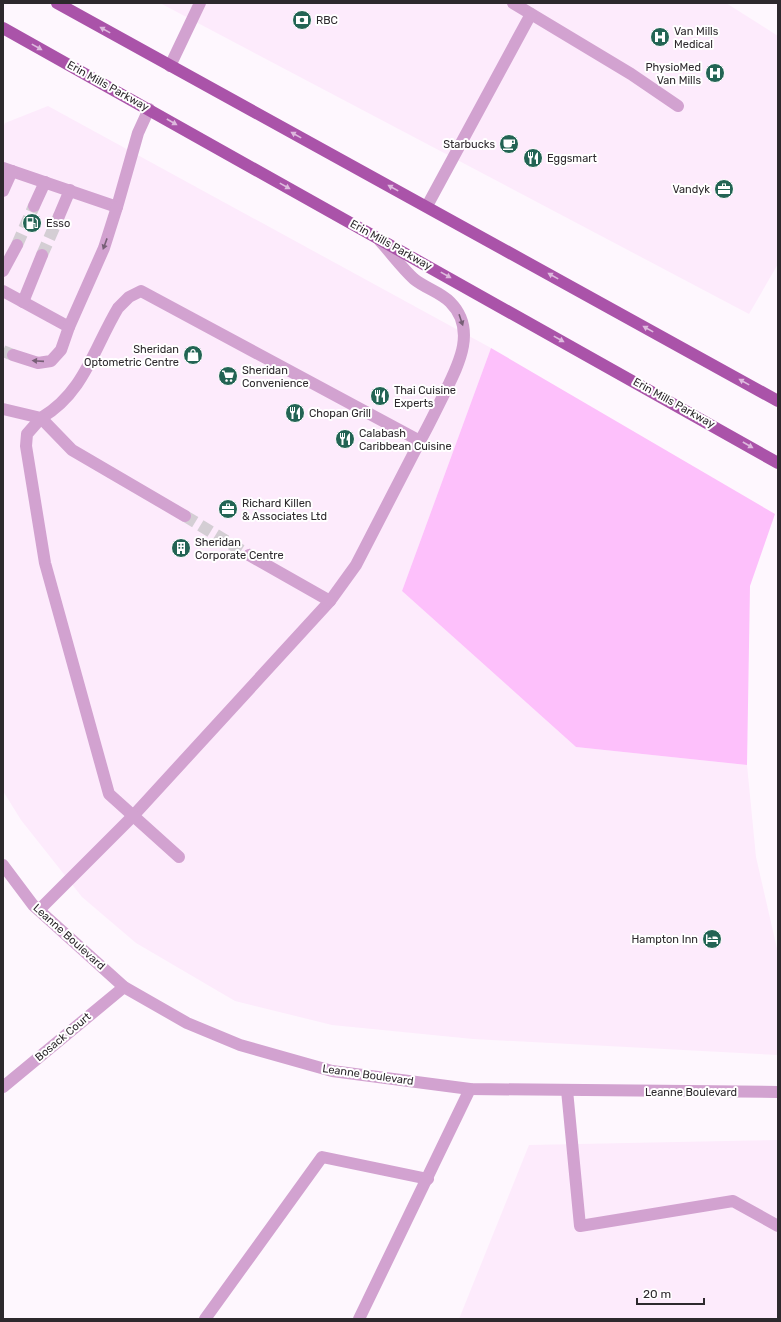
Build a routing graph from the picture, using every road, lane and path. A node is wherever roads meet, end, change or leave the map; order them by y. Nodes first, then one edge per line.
1 (57, 3) edge
2 (200, 3) edge
3 (513, 3) edge
4 (531, 14) junction
5 (3, 28) edge
6 (170, 66) junction
7 (678, 106) dead end
8 (149, 109) junction
9 (8, 169) edge
10 (45, 182) junction
11 (70, 190) junction
12 (3, 191) edge
13 (34, 206) tunnel mouth
14 (427, 206) junction
15 (117, 207) junction
16 (59, 216) tunnel mouth
17 (375, 235) junction
18 (17, 245) tunnel mouth
19 (42, 255) tunnel mouth
20 (3, 271) edge
21 (3, 291) edge
22 (24, 302) junction
23 (69, 327) junction
24 (13, 355) tunnel mouth
25 (778, 401) edge
26 (3, 409) edge
27 (41, 418) junction
28 (420, 441) junction
29 (778, 463) edge
30 (185, 516) tunnel mouth
31 (249, 555) tunnel mouth
32 (330, 601) junction
33 (133, 816) junction
34 (179, 857) dead end
35 (3, 865) edge
36 (39, 910) junction
37 (124, 987) junction
38 (3, 1087) edge
39 (470, 1089) junction
40 (567, 1090) junction
41 (778, 1092) edge
42 (428, 1179) junction
43 (778, 1226) edge
44 (205, 1319) edge
45 (359, 1319) edge

6 -> 1 main road
2 - 6 street
3 - 4 street
4 - 7 street
4 - 14 street
5 -> 8 main road, Erin Mills Parkway
14 -> 6 main road
8 - 15 street
8 -> 17 main road, Erin Mills Parkway
9 - 10 street
9 - 12 street
10 - 11 street
10 - 13 street
11 - 15 street
11 - 16 street
25 -> 14 main road
15 -> 23 street
17 -> 28 street
17 -> 29 main road, Erin Mills Parkway
18 - 20 street
19 - 22 street
21 - 22 street
22 - 23 street
23 -> 24 street
26 - 27 street
27 - 28 street
27 - 30 street
27 - 33 street
28 - 32 street
31 - 32 street
32 - 33 street
33 - 34 street
33 - 36 street
35 - 36 street, Leanne Boulevard
36 - 37 street, Leanne Boulevard
37 - 38 street, Bosack Court
37 - 39 street, Leanne Boulevard
39 - 40 street, Leanne Boulevard
39 - 42 street
40 - 41 street, Leanne Boulevard
40 - 43 street
42 - 44 street
42 - 45 street

